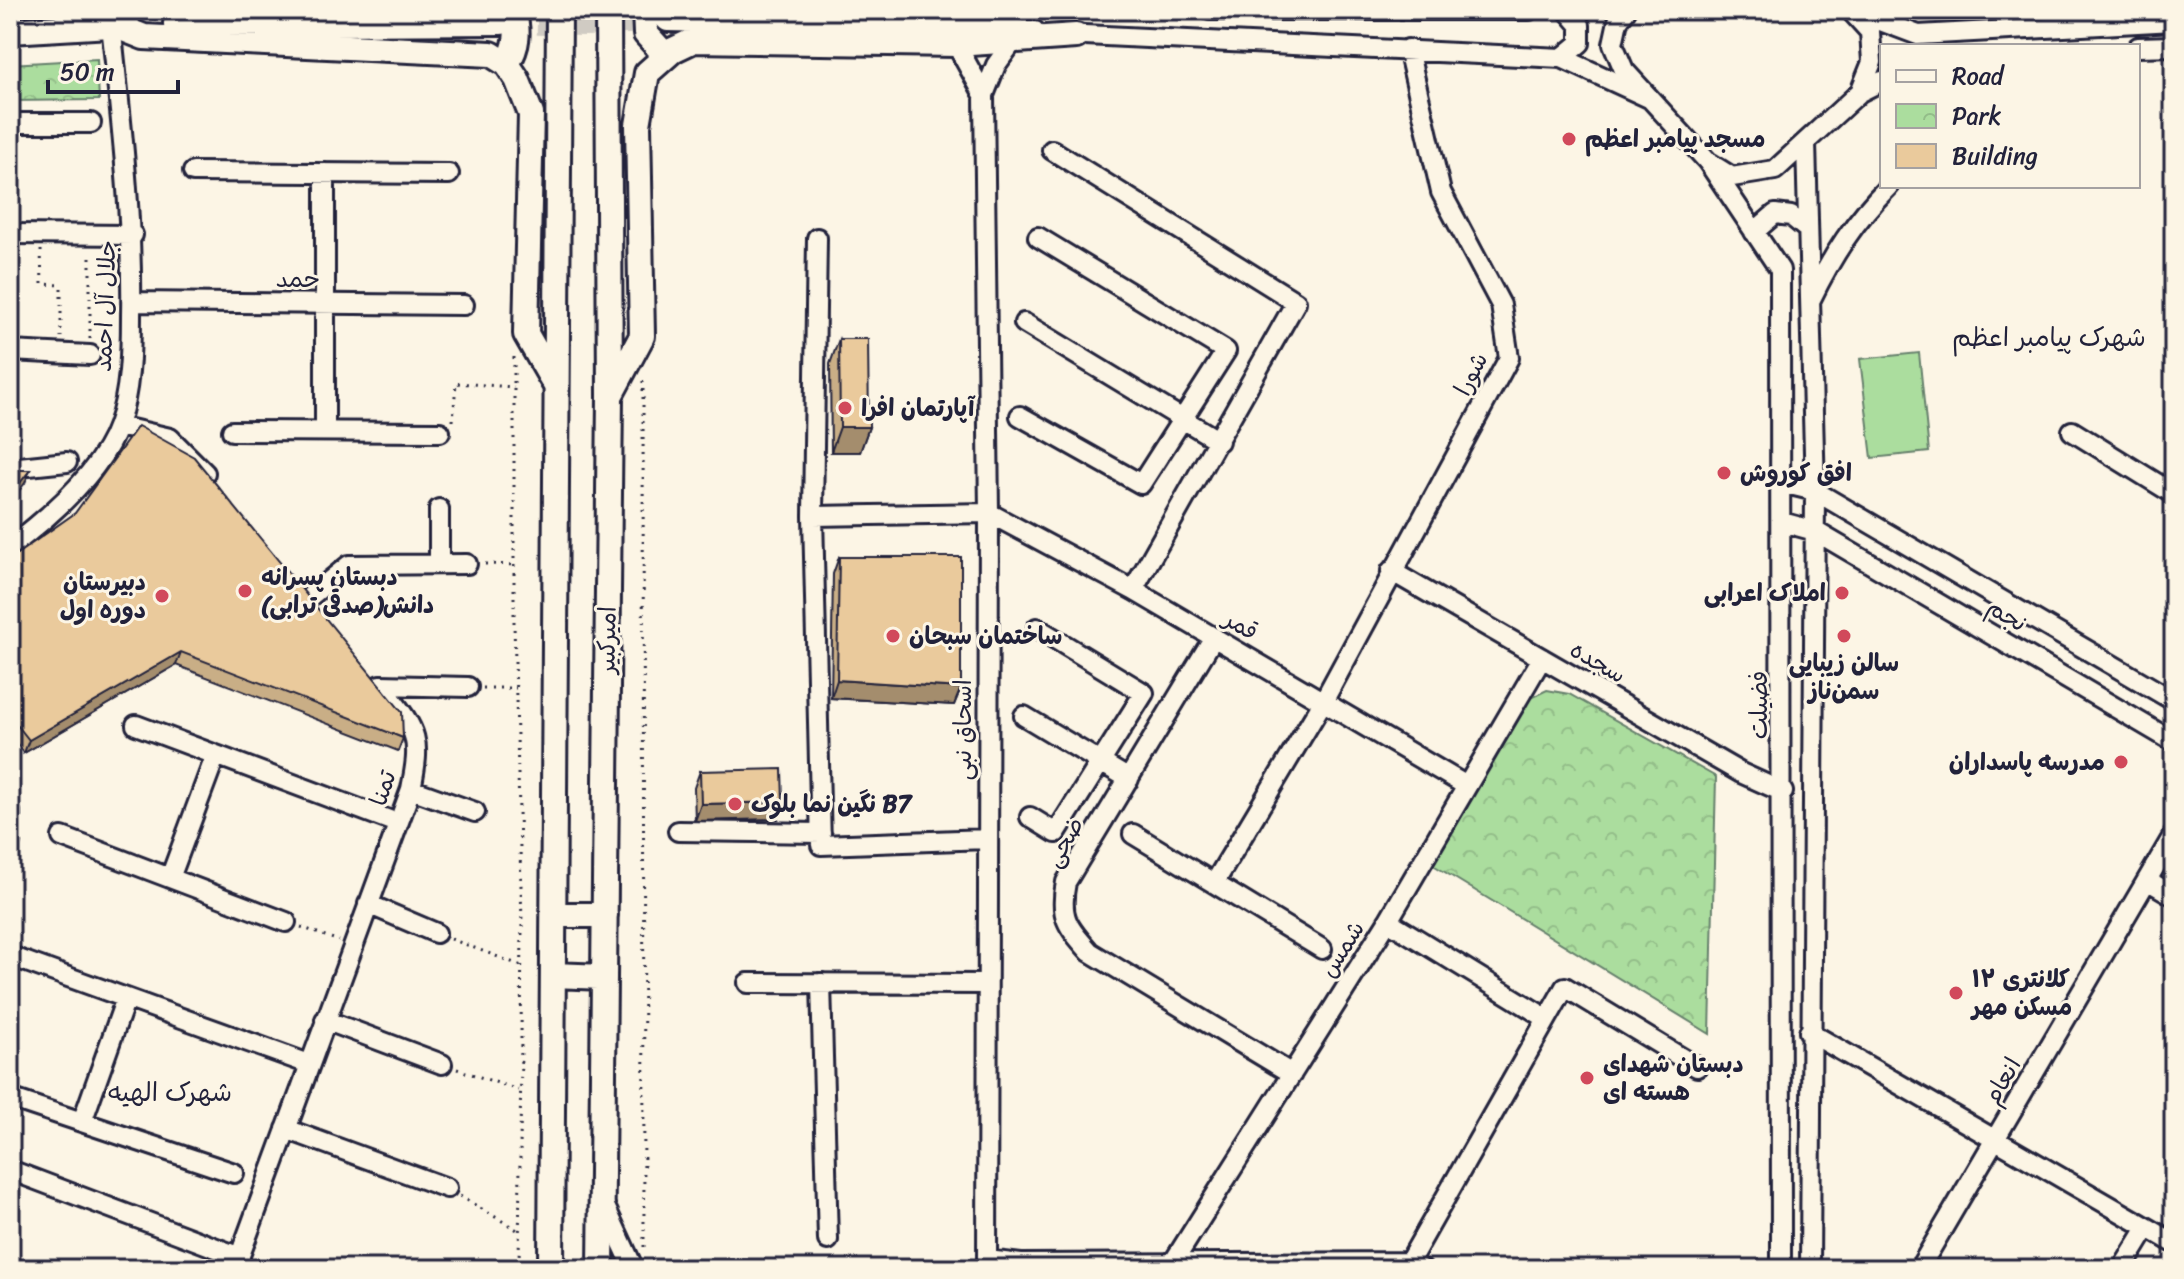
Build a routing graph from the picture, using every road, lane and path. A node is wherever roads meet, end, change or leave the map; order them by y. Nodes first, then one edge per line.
1 (559, 10) edge
2 (608, 10) edge
3 (645, 10) edge
4 (1210, 10) edge
5 (1224, 10) edge
6 (1529, 10) edge
7 (1567, 10) edge
8 (1626, 10) edge
9 (1850, 10) edge
10 (507, 16) edge
11 (668, 19) tunnel mouth
12 (2174, 21) edge
13 (111, 24) junction
14 (990, 26) joint
15 (10, 31) edge
16 (951, 36) junction
17 (1076, 36) junction
18 (1014, 40) junction
19 (2174, 46) edge
20 (2140, 47) edge
21 (1408, 49) junction
22 (666, 56) junction
23 (1562, 58) junction
24 (507, 64) junction
25 (1880, 82) edge
26 (1860, 92) junction
27 (984, 95) junction
28 (1649, 98) junction
29 (10, 123) edge
30 (91, 123) dead end
31 (1806, 142) junction
32 (1052, 150) dead end
33 (1708, 162) junction
34 (193, 172) dead end
35 (325, 173) junction
36 (449, 174) dead end
37 (1887, 188) edge
38 (1808, 230) junction
39 (1754, 232) junction
40 (10, 234) edge
41 (41, 234) junction
42 (90, 235) junction
43 (133, 235) junction
44 (1038, 237) dead end
45 (817, 238) dead end
46 (132, 302) junction
47 (1810, 302) junction
48 (325, 304) junction
49 (464, 305) dead end
50 (1024, 323) dead end
51 (10, 351) edge
52 (62, 353) junction
53 (90, 355) joint
54 (514, 357) dead end
55 (643, 368) dead end
56 (514, 387) junction
57 (558, 388) junction
58 (610, 396) junction
59 (1020, 416) dead end
60 (1182, 418) junction
61 (118, 426) junction
62 (232, 431) dead end
63 (325, 431) junction
64 (2072, 431) dead end
65 (440, 432) joint
66 (1219, 441) junction
67 (67, 462) dead end
68 (10, 468) edge
69 (1782, 483) junction
70 (216, 486) edge
71 (1815, 491) junction
72 (2174, 494) edge
73 (439, 509) dead end
74 (989, 513) junction
75 (813, 516) junction
76 (1782, 522) junction
77 (1815, 531) junction
78 (10, 547) edge
79 (439, 562) junction
80 (467, 564) joint
81 (517, 565) junction
82 (1391, 571) junction
83 (1133, 590) junction
84 (2029, 616) junction
85 (321, 618) edge
86 (1037, 628) dead end
87 (1214, 637) junction
88 (2012, 646) junction
89 (1542, 658) junction
90 (468, 687) joint
91 (516, 688) junction
92 (1324, 700) junction
93 (2174, 701) edge
94 (1024, 716) dead end
95 (136, 725) dead end
96 (2174, 742) edge
97 (215, 757) junction
98 (1100, 762) junction
99 (1129, 779) junction
100 (1465, 785) junction
101 (411, 789) junction
102 (1783, 792) junction
103 (10, 812) edge
104 (475, 812) dead end
105 (1030, 817) dead end
106 (397, 823) junction
107 (678, 831) dead end
108 (821, 833) junction
109 (1133, 834) dead end
110 (2174, 834) edge
111 (62, 837) dead end
112 (987, 839) junction
113 (10, 842) edge
114 (170, 878) junction
115 (2147, 880) junction
116 (1215, 882) junction
117 (2174, 896) edge
118 (368, 904) junction
119 (554, 915) junction
120 (605, 915) junction
121 (1388, 921) junction
122 (286, 922) joint
123 (436, 933) joint
124 (353, 946) junction
125 (1322, 949) dead end
126 (10, 956) edge
127 (522, 966) junction
128 (553, 975) junction
129 (604, 977) junction
130 (748, 983) dead end
131 (821, 983) junction
132 (987, 984) junction
133 (126, 998) junction
134 (1546, 1018) junction
135 (325, 1020) junction
136 (1809, 1032) junction
137 (309, 1064) junction
138 (442, 1064) joint
139 (1697, 1067) dead end
140 (1292, 1074) junction
141 (519, 1090) junction
142 (10, 1098) edge
143 (82, 1122) junction
144 (286, 1129) junction
145 (1996, 1139) junction
146 (10, 1170) edge
147 (234, 1173) dead end
148 (447, 1188) joint
149 (602, 1199) junction
150 (2147, 1228) junction
151 (519, 1231) junction
152 (828, 1240) dead end
153 (2174, 1243) edge
154 (639, 1261) edge
155 (1174, 1261) junction
156 (237, 1263) edge
157 (987, 1265) edge
158 (1415, 1266) edge
159 (278, 1269) edge
160 (519, 1269) edge
161 (551, 1269) edge
162 (601, 1269) edge
163 (1781, 1269) edge
164 (1810, 1269) edge
165 (1919, 1269) edge
166 (2122, 1269) edge

1 - 57 main road
2 - 58 main road, امیرکبیر
3 - 22 main road
4 - 5 street
5 - 6 street
7 - 23 street
8 - 28 street, فضیلت
9 - 12 street
9 - 26 street
10 - 13 main road
10 - 24 main road
11 - 16 main road
13 - 15 main road
13 - 24 main road
13 - 43 street, جلال آل احمد
14 - 16 main road
14 - 17 street
16 - 18 main road
16 - 22 main road
16 - 27 street
17 - 18 main road
17 - 21 street
18 - 27 street
19 - 20 street
21 - 23 street
21 - 82 street, شورا
22 - 58 main road
23 - 28 street
24 - 57 main road
25 - 26 street
26 - 31 street
27 - 74 street, اسحاق نبی
28 - 33 street, فضیلت
29 - 30 street
31 - 33 street
31 - 38 street
32 - 66 street
33 - 39 street, فضیلت
34 - 35 street
35 - 36 street
35 - 48 street
37 - 47 street
38 - 39 street
38 - 47 street
39 - 69 street, فضیلت
40 - 41 street
41 - 42 street
41 - 52 path
42 - 43 street
42 - 53 path
43 - 46 street, جلال آل احمد
44 - 60 street
45 - 75 street
46 - 48 street, حمد
46 - 61 street, جلال آل احمد
47 - 71 street
48 - 49 street, حمد
48 - 63 street
50 - 60 street
51 - 52 street
52 - 53 street
54 - 56 path
55 - 154 path
56 - 65 path
56 - 81 path
57 - 119 main road
58 - 120 main road, امیرکبیر
59 - 60 street
60 - 66 street
61 - 70 street
61 - 78 street, جلال آل احمد
62 - 63 street
63 - 65 street
64 - 72 street
66 - 83 street
67 - 68 street
69 - 71 street, نجم
69 - 76 street, فضیلت
71 - 77 street
71 - 84 street, نجم
73 - 79 street
74 - 75 street
74 - 83 street, قمر
74 - 112 street, اسحاق نبی
75 - 108 street
76 - 77 street, نجم
76 - 102 street, فضیلت
77 - 88 street, نجم
77 - 136 street
79 - 80 street
79 - 85 street
80 - 81 path
81 - 91 path
82 - 89 street, سجده
82 - 92 street, شورا
83 - 87 street, قمر
84 - 88 street
84 - 93 street, نجم
86 - 98 street
87 - 92 street, قمر
87 - 99 street, ضحی
88 - 96 street, نجم
89 - 100 street, شمس
89 - 102 street, سجده
90 - 91 path
90 - 101 street, تمنا
91 - 127 path
92 - 100 street, قمر
92 - 116 street, شورا
94 - 98 street
95 - 97 street
97 - 106 street
97 - 114 street
98 - 99 street
98 - 105 street
99 - 140 street, ضحی
100 - 121 street, شمس
101 - 104 street
101 - 106 street, تمنا
102 - 163 street, فضیلت
103 - 113 street
106 - 118 street, تمنا
107 - 108 street
108 - 112 street
109 - 116 street
110 - 115 street, انعام
111 - 114 street
112 - 132 street, اسحاق نبی
114 - 122 street
115 - 117 street
115 - 145 street, انعام
116 - 125 street
118 - 123 street
118 - 124 street, تمنا
119 - 120 main road
119 - 128 main road
120 - 129 main road, امیرکبیر
121 - 134 street
121 - 140 street, شمس
122 - 124 path
123 - 127 path
124 - 135 street, تمنا
126 - 133 street
127 - 141 path
128 - 129 main road
128 - 161 main road
129 - 149 main road, امیرکبیر
130 - 131 street
131 - 132 street
131 - 152 street
132 - 157 street, اسحاق نبی
133 - 137 street
133 - 143 street
134 - 139 street
134 - 158 street
135 - 137 street, تمنا
135 - 138 street
136 - 145 street
136 - 164 street
137 - 144 street, تمنا
138 - 141 path
140 - 155 street, شمس
141 - 151 path
142 - 143 street
143 - 147 street
144 - 148 street
144 - 156 street, تمنا
145 - 150 street
145 - 165 street, انعام
146 - 156 street
148 - 151 path
149 - 154 street
149 - 162 main road, امیرکبیر
150 - 153 street
150 - 166 street
151 - 160 path
155 - 157 street
155 - 158 street
156 - 159 path

